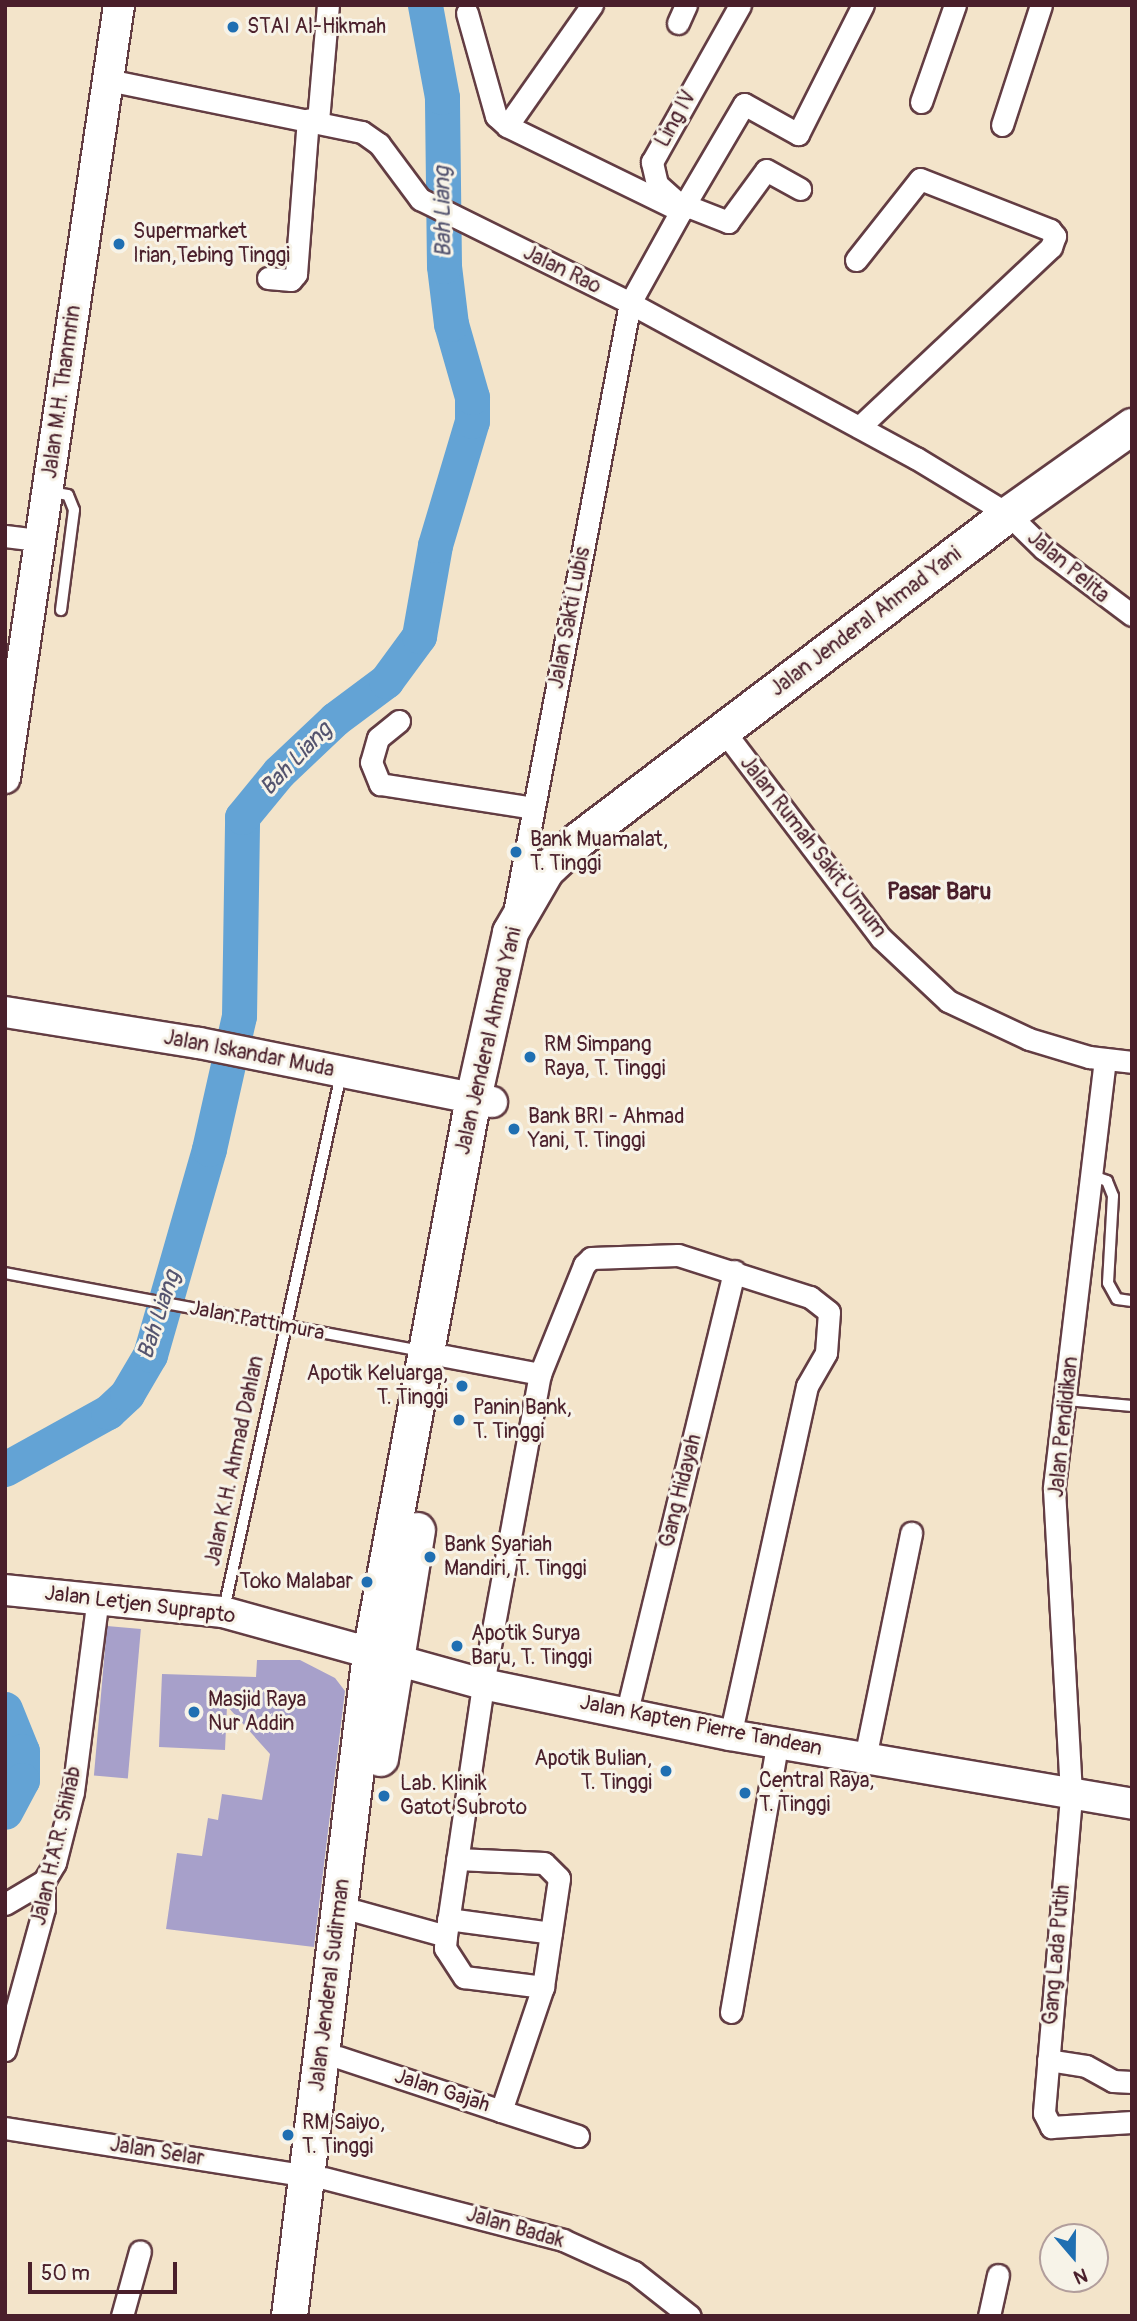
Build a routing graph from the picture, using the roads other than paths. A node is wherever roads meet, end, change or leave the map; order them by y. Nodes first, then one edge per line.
1 (119, 5) edge
2 (328, 5) edge
3 (592, 5) edge
4 (740, 5) edge
5 (863, 5) edge
6 (955, 5) edge
7 (1041, 5) edge
8 (467, 13) dead end
9 (108, 80) junction
10 (921, 102) dead end
11 (313, 120) junction
12 (1002, 125) dead end
13 (507, 126) junction
14 (800, 189) dead end
15 (681, 206) junction
16 (856, 260) dead end
17 (268, 278) dead end
18 (630, 303) junction
19 (1132, 426) edge
20 (859, 428) junction
21 (1132, 449) edge
22 (47, 492) junction
23 (1014, 521) junction
24 (5, 536) edge
25 (40, 540) junction
26 (61, 610) dead end
27 (1132, 615) edge
28 (399, 721) dead end
29 (728, 736) junction
30 (5, 778) edge
31 (534, 808) junction
32 (510, 932) junction
33 (5, 1012) edge
34 (1105, 1059) junction
35 (1132, 1062) edge
36 (342, 1072) junction
37 (482, 1100) junction
38 (1090, 1175) junction
39 (734, 1271) junction
40 (5, 1273) edge
41 (1132, 1301) edge
42 (283, 1327) junction
43 (435, 1354) junction
44 (540, 1374) junction
45 (1067, 1400) junction
46 (1132, 1406) edge
47 (911, 1533) dead end
48 (5, 1590) edge
49 (98, 1597) junction
50 (223, 1612) junction
51 (383, 1657) junction
52 (483, 1684) junction
53 (628, 1711) junction
54 (730, 1735) junction
55 (778, 1740) junction
56 (865, 1758) junction
57 (1071, 1797) junction
58 (1132, 1804) edge
59 (457, 1858) junction
60 (44, 1881) junction
61 (5, 1904) edge
62 (356, 1911) junction
63 (447, 1927) junction
64 (551, 1933) junction
65 (543, 1987) junction
66 (731, 2012) dead end
67 (5, 2050) edge
68 (338, 2057) junction
69 (1048, 2060) junction
70 (1132, 2082) edge
71 (501, 2111) junction
72 (1132, 2122) edge
73 (5, 2128) edge
74 (578, 2136) dead end
75 (316, 2177) junction
76 (140, 2251) dead end
77 (999, 2275) dead end
78 (122, 2316) edge
79 (289, 2316) edge
80 (308, 2316) edge
81 (690, 2316) edge
82 (989, 2316) edge

1 - 9 street, Jalan M.H. Thanmrin
2 - 11 street
3 - 13 street
4 - 15 street, Ling IV
5 - 15 street
6 - 10 street
7 - 12 street
8 - 13 street
9 - 11 street, Jalan Rao
9 - 22 street, Jalan M.H. Thanmrin
11 - 17 street
11 - 18 street, Jalan Rao
13 - 15 street
14 - 15 street
15 - 18 street
16 - 20 street
18 - 20 street, Jalan Rao
18 - 31 street, Jalan Sakti Lubis
19 - 23 main road, Jalan Jenderal Ahmad Yani
20 - 23 street, Jalan Rao
21 - 23 main road, Jalan Jenderal Ahmad Yani
22 - 25 street, Jalan M.H. Thanmrin
22 - 26 lane
23 - 27 street, Jalan Pelita
23 - 29 main road, Jalan Jenderal Ahmad Yani
24 - 25 street
25 - 30 street, Jalan M.H. Thanmrin
28 - 31 street
29 - 32 main road, Jalan Jenderal Ahmad Yani
29 - 34 street, Jalan Rumah Sakit Umum
29 - 37 main road, Jalan Jenderal Ahmad Yani
31 - 32 street, Jalan Sakti Lubis
32 - 37 main road, Jalan Jenderal Ahmad Yani
33 - 36 street, Jalan Iskandar Muda
34 - 35 street, Jalan Rumah Sakit Umum
34 - 38 street, Jalan Pendidikan
36 - 37 street, Jalan Iskandar Muda
36 - 42 lane, Jalan K.H. Ahmad Dahlan
37 - 43 main road, Jalan Jenderal Ahmad Yani
38 - 41 lane
38 - 45 street, Jalan Pendidikan
39 - 44 street
39 - 53 street, Gang Hidayah
39 - 54 street
40 - 42 lane, Jalan Pattimura
42 - 43 lane, Jalan Pattimura
42 - 50 lane, Jalan K.H. Ahmad Dahlan
43 - 44 street, Jalan Pattimura
43 - 51 main road, Jalan Jenderal Ahmad Yani
44 - 52 street
45 - 46 lane
45 - 57 street, Jalan Pendidikan
47 - 56 street
48 - 49 street, Jalan Letjen Suprapto
49 - 50 street, Jalan Letjen Suprapto
49 - 60 street, Jalan H.A.R. Shihab
50 - 51 street, Jalan Letjen Suprapto
51 - 52 street, Jalan Kapten Pierre Tandean
51 - 62 main road, Jalan Jenderal Sudirman
51 - 75 main road, Jalan Jenderal Sudirman
52 - 53 street, Jalan Kapten Pierre Tandean
52 - 59 street
53 - 54 street, Jalan Kapten Pierre Tandean
54 - 55 street, Jalan Kapten Pierre Tandean
55 - 56 street, Jalan Kapten Pierre Tandean
55 - 66 street
56 - 57 street, Jalan Kapten Pierre Tandean
57 - 58 street, Jalan Kapten Pierre Tandean
57 - 69 street, Gang Lada Putih
59 - 63 street
59 - 64 street, Jalan Gajah
60 - 61 street
60 - 67 street, Jalan H.A.R. Shihab
62 - 63 street
62 - 68 main road, Jalan Jenderal Sudirman
63 - 64 street
63 - 65 street
64 - 65 street, Jalan Gajah
65 - 71 street, Jalan Gajah
68 - 71 street, Jalan Gajah
68 - 75 main road, Jalan Jenderal Sudirman
69 - 70 street
69 - 72 street, Gang Lada Putih
71 - 74 street
73 - 75 street, Jalan Selar
75 - 79 main road, Jalan Jenderal Sudirman
75 - 80 main road, Jalan Jenderal Sudirman
75 - 81 street, Jalan Badak
76 - 78 street
77 - 82 street

